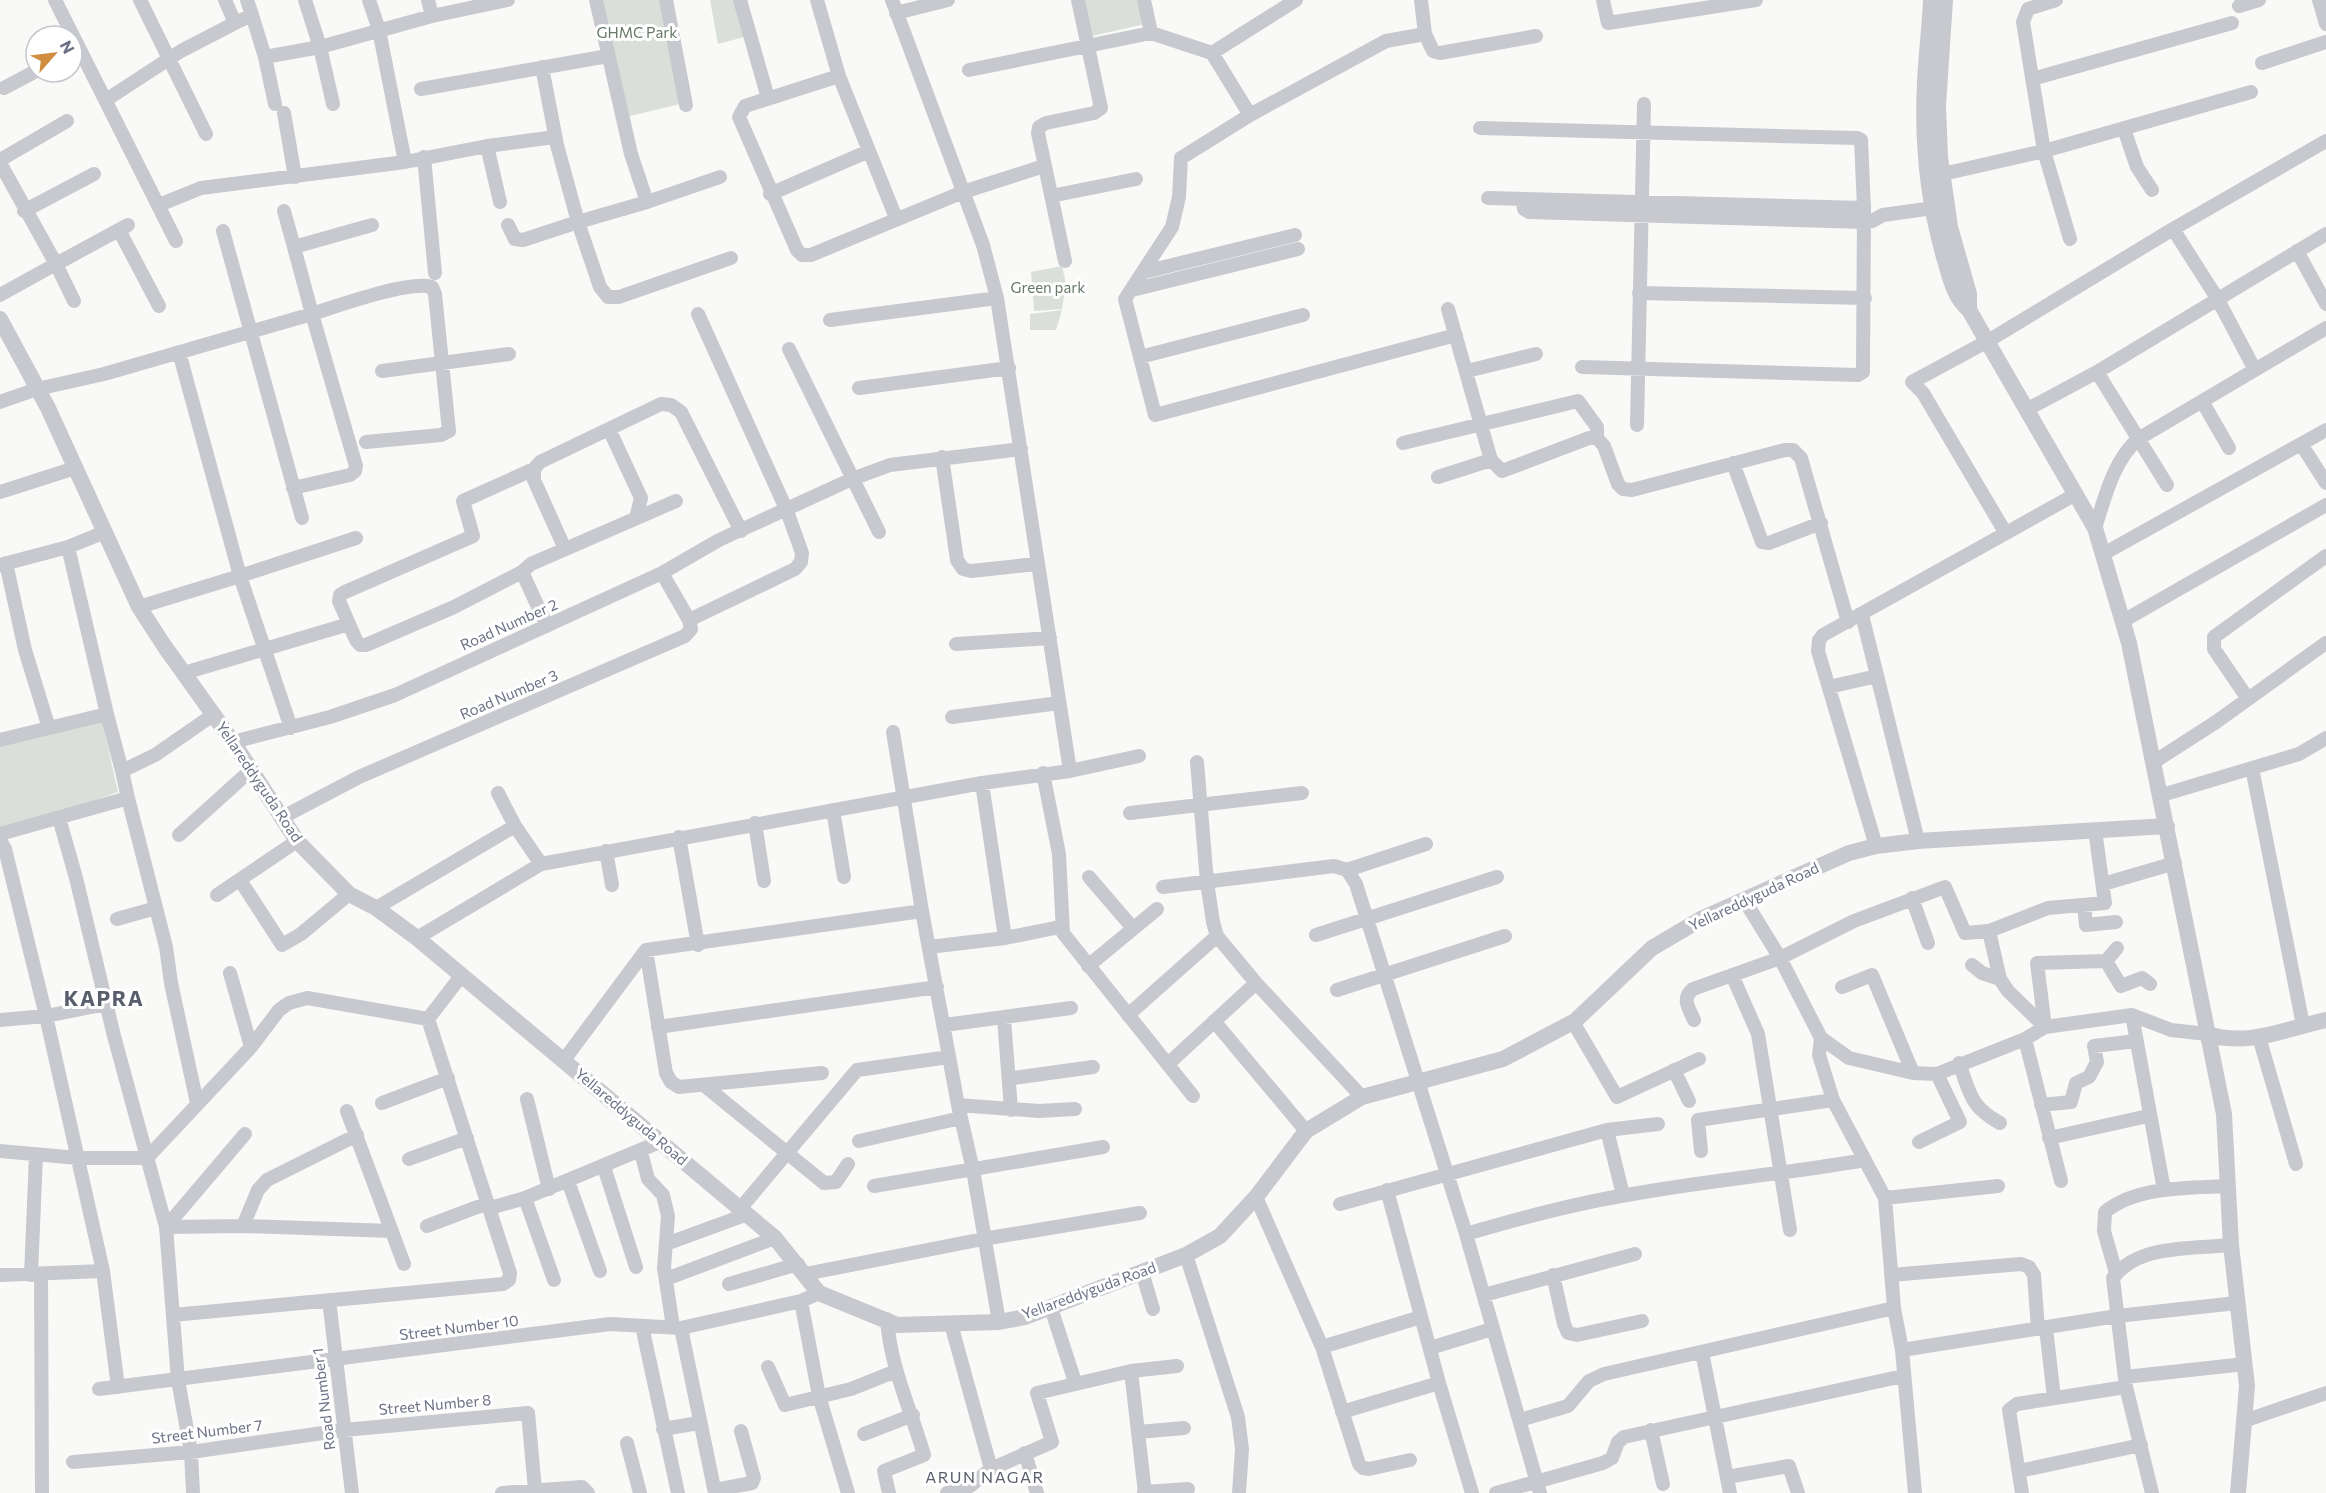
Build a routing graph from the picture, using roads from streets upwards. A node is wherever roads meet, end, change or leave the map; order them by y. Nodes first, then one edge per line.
1 (55, 0) edge
2 (140, 0) edge
3 (225, 0) edge
4 (248, 0) edge
5 (305, 0) edge
6 (369, 0) edge
7 (428, 0) edge
8 (508, 0) edge
9 (596, 0) edge
10 (666, 0) edge
11 (740, 0) edge
12 (817, 0) edge
13 (948, 0) edge
14 (1078, 0) edge
15 (1144, 0) edge
16 (1296, 0) edge
17 (1421, 0) edge
18 (1603, 0) edge
19 (1753, 0) edge
20 (1931, 0) edge
21 (1945, 0) edge
22 (2056, 0) edge
23 (2259, 0) edge
24 (2319, 0) edge
25 (894, 6) edge
26 (2239, 6) dead end
27 (252, 15) junction
28 (432, 16) junction
29 (235, 23) junction
30 (2232, 23) dead end
31 (2326, 24) edge
32 (379, 30) junction
33 (1156, 34) junction
34 (1425, 34) junction
35 (1536, 36) dead end
36 (2326, 42) edge
37 (1087, 44) junction
38 (320, 47) junction
39 (1212, 53) junction
40 (608, 56) junction
41 (265, 57) junction
42 (171, 60) junction
43 (2262, 63) dead end
44 (542, 67) junction
45 (969, 70) dead end
46 (24, 76) edge
47 (839, 76) junction
48 (2032, 79) junction
49 (1, 86) edge
50 (421, 89) dead end
51 (2251, 92) dead end
52 (768, 98) junction
53 (106, 100) junction
54 (333, 104) dead end
55 (1644, 104) dead end
56 (686, 105) dead end
57 (1250, 115) junction
58 (68, 122) dead end
59 (1480, 128) dead end
60 (2124, 129) junction
61 (1643, 132) junction
62 (207, 134) dead end
63 (555, 137) junction
64 (2326, 141) edge
65 (487, 146) junction
66 (869, 151) junction
67 (2044, 151) junction
68 (424, 157) junction
69 (0, 161) edge
70 (405, 162) junction
71 (1044, 165) junction
72 (94, 174) dead end
73 (1935, 176) junction
74 (295, 177) junction
75 (720, 177) dead end
76 (1136, 179) dead end
77 (2152, 190) dead end
78 (963, 192) junction
79 (770, 194) junction
80 (1051, 196) junction
81 (1488, 198) dead end
82 (500, 202) dead end
83 (646, 202) junction
84 (159, 205) junction
85 (1933, 208) junction
86 (1641, 209) junction
87 (24, 211) junction
88 (284, 211) dead end
89 (1864, 212) junction
90 (896, 218) junction
91 (578, 222) junction
92 (372, 225) dead end
93 (508, 225) dead end
94 (2174, 230) junction
95 (223, 231) dead end
96 (2326, 234) edge
97 (2070, 239) dead end
98 (176, 241) dead end
99 (1296, 242) dead end
100 (294, 247) junction
101 (1260, 251) junction
102 (2297, 251) junction
103 (731, 258) dead end
104 (1065, 261) dead end
105 (56, 264) junction
106 (1144, 272) junction
107 (435, 273) dead end
108 (1132, 290) junction
109 (1639, 293) junction
110 (0, 295) edge
111 (997, 298) junction
112 (1865, 298) junction
113 (2217, 298) junction
114 (74, 301) dead end
115 (2326, 304) edge
116 (159, 306) dead end
117 (1448, 309) dead end
118 (1969, 310) junction
119 (312, 314) junction
120 (699, 314) dead end
121 (1303, 315) dead end
122 (0, 319) edge
123 (830, 320) dead end
124 (2326, 328) edge
125 (249, 330) junction
126 (1456, 335) junction
127 (1988, 341) junction
128 (789, 349) dead end
129 (179, 352) junction
130 (509, 354) dead end
131 (1536, 354) dead end
132 (1140, 357) junction
133 (441, 363) junction
134 (1582, 367) dead end
135 (1009, 368) junction
136 (1637, 369) junction
137 (2255, 369) junction
138 (382, 371) dead end
139 (1467, 371) junction
140 (2097, 372) junction
141 (859, 388) dead end
142 (37, 389) junction
143 (2202, 401) junction
144 (0, 402) edge
145 (2028, 409) junction
146 (1637, 424) dead end
147 (1482, 425) junction
148 (609, 429) junction
149 (2326, 430) edge
150 (1597, 438) junction
151 (2138, 439) junction
152 (366, 442) dead end
153 (1403, 443) dead end
154 (2301, 444) junction
155 (2229, 448) dead end
156 (1021, 449) junction
157 (942, 457) junction
158 (1491, 460) junction
159 (1733, 464) junction
160 (75, 468) junction
161 (534, 469) junction
162 (1438, 477) dead end
163 (852, 479) junction
164 (2326, 483) edge
165 (2167, 485) dead end
166 (293, 488) junction
167 (0, 492) edge
168 (2076, 494) junction
169 (676, 501) dead end
170 (2326, 505) edge
171 (787, 511) junction
172 (302, 518) dead end
173 (636, 518) junction
174 (1821, 523) junction
175 (2095, 528) junction
176 (741, 531) junction
177 (879, 531) dead end
178 (105, 532) junction
179 (2005, 532) junction
180 (356, 538) dead end
181 (68, 547) junction
182 (565, 549) junction
183 (2105, 553) junction
184 (2326, 556) edge
185 (3, 564) edge
186 (1036, 564) junction
187 (522, 572) junction
188 (662, 573) junction
189 (240, 576) junction
190 (139, 606) junction
191 (1862, 615) junction
192 (689, 620) junction
193 (2123, 621) junction
194 (1848, 622) junction
195 (349, 624) junction
196 (547, 626) junction
197 (1050, 638) junction
198 (2326, 643) edge
199 (956, 644) dead end
200 (265, 650) junction
201 (184, 673) junction
202 (1877, 676) junction
203 (1829, 687) junction
204 (2248, 699) junction
205 (1059, 703) junction
206 (106, 714) junction
207 (213, 715) junction
208 (952, 717) dead end
209 (49, 728) junction
210 (291, 728) junction
211 (893, 732) dead end
212 (2326, 738) edge
213 (0, 740) edge
214 (233, 742) junction
215 (1139, 756) dead end
216 (1197, 762) dead end
217 (2154, 762) junction
218 (2252, 768) junction
219 (251, 770) junction
220 (122, 771) junction
221 (1070, 771) junction
222 (1043, 773) junction
223 (982, 783) junction
224 (498, 793) dead end
225 (1302, 793) dead end
226 (2162, 795) junction
227 (128, 798) junction
228 (903, 798) junction
229 (1201, 806) junction
230 (833, 810) junction
231 (1130, 813) dead end
232 (59, 818) junction
233 (281, 818) junction
234 (755, 823) junction
235 (515, 826) junction
236 (2167, 826) junction
237 (2095, 830) junction
238 (0, 834) edge
239 (179, 835) dead end
240 (679, 837) junction
241 (0, 840) edge
242 (1918, 840) junction
243 (297, 841) junction
244 (1426, 844) dead end
245 (1876, 846) junction
246 (606, 851) junction
247 (2175, 863) junction
248 (541, 864) junction
249 (1347, 870) junction
250 (844, 877) dead end
251 (1089, 877) dead end
252 (1497, 877) dead end
253 (240, 880) junction
254 (764, 881) dead end
255 (1207, 882) junction
256 (2103, 884) junction
257 (612, 885) dead end
258 (1163, 886) dead end
259 (349, 894) junction
260 (217, 895) dead end
261 (1912, 898) junction
262 (1745, 901) junction
263 (2084, 905) junction
264 (156, 908) junction
265 (376, 908) junction
266 (1157, 909) dead end
267 (922, 911) junction
268 (117, 919) dead end
269 (1366, 920) junction
270 (2116, 922) dead end
271 (1132, 927) junction
272 (1989, 930) junction
273 (1063, 933) junction
274 (1316, 935) dead end
275 (1217, 936) junction
276 (1505, 936) dead end
277 (417, 938) junction
278 (1005, 938) junction
279 (1928, 943) dead end
280 (698, 945) junction
281 (929, 946) junction
282 (2117, 948) dead end
283 (646, 951) junction
284 (1780, 958) junction
285 (2106, 961) junction
286 (1972, 965) dead end
287 (1088, 966) junction
288 (230, 973) dead end
289 (1732, 975) junction
290 (461, 976) junction
291 (1383, 976) junction
292 (2000, 979) junction
293 (1256, 983) junction
294 (2150, 984) dead end
295 (937, 987) junction
296 (1842, 987) dead end
297 (1337, 990) dead end
298 (106, 1004) junction
299 (1071, 1008) dead end
300 (1128, 1015) junction
301 (2132, 1015) junction
302 (46, 1016) junction
303 (1004, 1018) junction
304 (428, 1019) junction
305 (1576, 1019) junction
306 (0, 1020) edge
307 (1694, 1020) dead end
308 (2326, 1020) edge
309 (1214, 1021) junction
310 (944, 1025) junction
311 (2303, 1025) junction
312 (658, 1027) junction
313 (2045, 1027) junction
314 (2207, 1034) junction
315 (2259, 1037) junction
316 (1821, 1038) junction
317 (2025, 1040) junction
318 (2136, 1041) junction
319 (251, 1047) junction
320 (949, 1057) junction
321 (1699, 1059) dead end
322 (564, 1060) junction
323 (1959, 1063) junction
324 (1168, 1064) junction
325 (1093, 1067) dead end
326 (1674, 1071) junction
327 (822, 1073) dead end
328 (1913, 1073) junction
329 (1937, 1074) junction
330 (448, 1078) junction
331 (1009, 1081) junction
332 (1417, 1084) junction
333 (705, 1086) junction
334 (1193, 1096) dead end
335 (1362, 1098) junction
336 (527, 1100) dead end
337 (1833, 1100) junction
338 (1689, 1101) dead end
339 (197, 1103) junction
340 (382, 1103) dead end
341 (2041, 1105) junction
342 (1770, 1108) junction
343 (1075, 1109) dead end
344 (1011, 1110) junction
345 (347, 1111) dead end
346 (959, 1112) junction
347 (2148, 1116) junction
348 (2000, 1123) dead end
349 (1658, 1124) dead end
350 (1607, 1130) junction
351 (1306, 1131) junction
352 (245, 1134) dead end
353 (357, 1135) junction
354 (467, 1138) junction
355 (2049, 1138) junction
356 (859, 1141) dead end
357 (662, 1142) junction
358 (1919, 1142) dead end
359 (1103, 1147) dead end
360 (0, 1151) edge
361 (1701, 1151) dead end
362 (641, 1152) junction
363 (787, 1154) junction
364 (36, 1155) junction
365 (78, 1158) junction
366 (147, 1158) junction
367 (409, 1159) dead end
368 (1865, 1160) junction
369 (848, 1164) dead end
370 (2296, 1164) dead end
371 (604, 1167) junction
372 (973, 1170) junction
373 (1447, 1174) junction
374 (1781, 1174) junction
375 (568, 1181) junction
376 (2061, 1182) dead end
377 (874, 1186) dead end
378 (1998, 1186) dead end
379 (2228, 1186) junction
380 (549, 1189) junction
381 (1387, 1190) junction
382 (2164, 1190) junction
383 (1623, 1195) junction
384 (525, 1198) junction
385 (1886, 1198) junction
386 (1252, 1201) junction
387 (1340, 1204) dead end
388 (489, 1206) junction
389 (742, 1213) junction
390 (1140, 1213) dead end
391 (243, 1226) junction
392 (428, 1226) dead end
393 (166, 1227) junction
394 (1790, 1230) dead end
395 (392, 1231) junction
396 (1466, 1234) junction
397 (775, 1238) junction
398 (984, 1239) junction
399 (666, 1244) junction
400 (2231, 1245) junction
401 (1635, 1254) dead end
402 (1186, 1255) junction
403 (404, 1264) dead end
404 (636, 1267) dead end
405 (801, 1269) junction
406 (103, 1271) junction
407 (600, 1271) dead end
408 (1142, 1272) junction
409 (2116, 1273) junction
410 (0, 1275) edge
411 (36, 1275) junction
412 (1553, 1275) junction
413 (1891, 1275) junction
414 (666, 1279) junction
415 (554, 1280) dead end
416 (729, 1284) dead end
417 (819, 1293) junction
418 (1484, 1295) junction
419 (329, 1300) junction
420 (801, 1301) junction
421 (2237, 1303) junction
422 (1052, 1308) junction
423 (1894, 1308) junction
424 (1153, 1309) dead end
425 (173, 1315) junction
426 (2117, 1316) junction
427 (1421, 1317) junction
428 (887, 1319) junction
429 (1642, 1321) dead end
430 (999, 1322) junction
431 (951, 1324) junction
432 (642, 1326) junction
433 (677, 1327) junction
434 (1492, 1329) junction
435 (2042, 1329) junction
436 (1322, 1347) junction
437 (1430, 1348) junction
438 (1902, 1350) junction
439 (1702, 1352) junction
440 (336, 1359) junction
441 (2245, 1365) junction
442 (1177, 1366) dead end
443 (768, 1367) dead end
444 (896, 1371) junction
445 (1131, 1371) junction
446 (1903, 1376) junction
447 (178, 1380) junction
448 (1075, 1382) junction
449 (2125, 1382) junction
450 (1439, 1383) junction
451 (118, 1387) junction
452 (99, 1389) dead end
453 (2326, 1393) edge
454 (819, 1396) junction
455 (2054, 1398) junction
456 (1342, 1412) junction
457 (913, 1415) junction
458 (1713, 1416) junction
459 (1520, 1420) junction
460 (2244, 1421) junction
461 (699, 1423) junction
462 (1184, 1428) dead end
463 (663, 1429) junction
464 (344, 1430) junction
465 (1651, 1430) junction
466 (741, 1431) dead end
467 (1138, 1432) junction
468 (864, 1434) dead end
469 (627, 1443) dead end
470 (2141, 1445) junction
471 (191, 1452) junction
472 (1025, 1453) junction
473 (1410, 1460) dead end
474 (73, 1462) dead end
475 (991, 1469) junction
476 (2019, 1471) junction
477 (1728, 1477) junction
478 (1663, 1484) dead end
479 (1538, 1487) edge
480 (1188, 1489) dead end
481 (535, 1490) junction
482 (715, 1492) edge
483 (42, 1493) edge
484 (193, 1493) edge
485 (352, 1493) edge
486 (505, 1493) edge
487 (588, 1493) edge
488 (640, 1493) edge
489 (678, 1493) edge
490 (848, 1493) edge
491 (889, 1493) edge
492 (947, 1493) edge
493 (1036, 1493) edge
494 (1144, 1493) edge
495 (1239, 1493) edge
496 (1472, 1493) edge
497 (1496, 1493) edge
498 (1730, 1493) edge
499 (1798, 1493) edge
500 (1915, 1493) edge
501 (2022, 1493) edge
502 (2152, 1493) edge
503 (2238, 1493) edge

1 - 53 street
2 - 42 street
3 - 29 street
4 - 27 street
5 - 38 street
6 - 32 street
7 - 28 street
8 - 28 street
9 - 40 street
10 - 56 street
11 - 52 street
12 - 47 street
13 - 25 street
14 - 37 street
15 - 33 street
16 - 39 street
17 - 34 street
18 - 19 street
20 - 73 street
21 - 73 street
22 - 48 street
23 - 26 street
24 - 31 street
25 - 78 street
27 - 29 street
27 - 41 street
28 - 32 street
29 - 42 street
30 - 48 street
32 - 38 street
32 - 70 street
33 - 37 street
33 - 39 street
34 - 35 street
34 - 57 street
36 - 43 street
37 - 45 street
37 - 71 street
38 - 41 street
38 - 54 street
39 - 57 street
40 - 44 street
40 - 83 street
41 - 74 street
42 - 53 street
42 - 62 street
44 - 50 street
44 - 63 street
46 - 49 street
47 - 52 street
47 - 66 street
48 - 67 street
51 - 60 street
52 - 79 street
53 - 84 street
55 - 61 street
57 - 106 street
58 - 69 street
59 - 61 street
60 - 67 street
60 - 77 street
61 - 86 street
61 - 89 street
63 - 65 street
63 - 91 street
64 - 94 street
65 - 68 street
65 - 82 street
66 - 79 street
66 - 90 street
67 - 73 street
67 - 97 street
68 - 70 street
68 - 107 street
69 - 87 street
70 - 74 street
71 - 78 street
71 - 80 street
72 - 87 street
73 - 85 street
73 - 118 street
74 - 84 street
75 - 83 street
76 - 80 street
78 - 90 street
78 - 111 street
79 - 90 street
80 - 104 street
81 - 86 street
83 - 91 street
84 - 98 street
85 - 89 street
85 - 118 street
86 - 89 street
86 - 109 street
87 - 105 street
88 - 100 street
89 - 112 street
91 - 93 street
91 - 103 street
92 - 100 street
94 - 113 street
94 - 127 street
95 - 125 street
96 - 102 street
99 - 101 street
100 - 119 street
101 - 106 street
101 - 108 street
102 - 113 street
102 - 115 street
105 - 110 street
105 - 114 street
105 - 116 street
106 - 108 street
108 - 132 street
109 - 112 street
109 - 136 street
111 - 123 street
111 - 135 street
112 - 136 street
113 - 137 street
113 - 140 street
117 - 126 street
118 - 127 street
119 - 125 street
119 - 133 street
119 - 166 street
120 - 171 street
121 - 132 street
122 - 142 street, Yellareddyguda Road
124 - 137 street
125 - 129 street
125 - 166 street
126 - 132 street
126 - 139 street
127 - 145 street
127 - 179 street
128 - 163 street
129 - 142 street
129 - 189 street
130 - 133 street
131 - 139 street
133 - 138 street
133 - 152 street
134 - 136 street
135 - 141 street
135 - 156 street
136 - 146 street
137 - 143 street
139 - 147 street
140 - 145 street
140 - 151 street
142 - 144 street
142 - 160 street, Yellareddyguda Road
143 - 151 street
143 - 155 street
145 - 168 street
147 - 150 street
147 - 153 street
147 - 158 street
148 - 161 street
148 - 173 street
148 - 176 street
149 - 154 street
150 - 158 street
150 - 159 street
151 - 165 street
151 - 175 street
154 - 164 street
154 - 183 street
156 - 157 street, Road Number 2
156 - 186 street
157 - 163 street, Road Number 2
157 - 186 street
158 - 162 street
159 - 174 street
159 - 174 street
160 - 167 street
160 - 178 street, Yellareddyguda Road
161 - 182 street
161 - 195 street
163 - 171 street, Road Number 2
163 - 177 street
166 - 172 street
168 - 175 street
168 - 179 street
169 - 173 street
170 - 193 street
171 - 176 street, Road Number 2
171 - 192 street
173 - 182 street
174 - 194 street
175 - 183 street
176 - 188 street, Road Number 2
178 - 181 street
178 - 190 street, Yellareddyguda Road
179 - 191 street
180 - 189 street
181 - 185 street
181 - 206 street
182 - 187 street
183 - 193 street
184 - 204 street
185 - 209 street
186 - 197 street
187 - 195 street
187 - 196 street
188 - 192 street
188 - 196 street, Road Number 2
189 - 190 street
189 - 200 street
190 - 201 street, Yellareddyguda Road
191 - 194 street
191 - 202 street
192 - 233 street, Road Number 3
193 - 217 street
194 - 203 street
195 - 200 street
196 - 210 street, Road Number 2
197 - 199 street
197 - 205 street
198 - 204 street
200 - 201 street
200 - 210 street
201 - 207 street, Yellareddyguda Road
202 - 203 street
202 - 242 street
203 - 245 street
204 - 217 street
205 - 208 street
205 - 221 street
206 - 209 street
206 - 220 street
207 - 214 street, Yellareddyguda Road
207 - 220 street
209 - 213 street
210 - 214 street, Road Number 2
211 - 228 street
212 - 218 street
214 - 219 street, Yellareddyguda Road
215 - 221 street
216 - 229 street
217 - 226 street
218 - 226 street
218 - 311 street
219 - 233 street, Yellareddyguda Road
219 - 239 street
220 - 227 street
221 - 222 street
222 - 223 street
222 - 273 street
223 - 228 street
223 - 278 street
224 - 235 street
225 - 229 street
226 - 236 street
227 - 232 street
227 - 264 street
228 - 230 street
228 - 267 street
229 - 231 street
229 - 255 street
230 - 234 street
230 - 250 street
232 - 238 street
232 - 298 street
233 - 243 street, Yellareddyguda Road
234 - 240 street
234 - 254 street
235 - 248 street
235 - 265 street
236 - 237 street, Yellareddyguda Road
236 - 247 street
237 - 242 street, Yellareddyguda Road
237 - 256 street
240 - 246 street
240 - 280 street
241 - 302 street
242 - 245 street, Yellareddyguda Road
243 - 253 street
243 - 259 street, Yellareddyguda Road
244 - 249 street
245 - 262 street, Yellareddyguda Road
246 - 248 street
246 - 257 street
247 - 256 street
247 - 314 street
248 - 277 street
249 - 255 street
249 - 269 street
251 - 271 street
252 - 269 street
253 - 259 street
253 - 260 street
255 - 258 street
255 - 275 street
256 - 263 street
259 - 265 street, Yellareddyguda Road
261 - 272 street
261 - 279 street
261 - 284 street
262 - 284 street
262 - 305 street, Yellareddyguda Road
263 - 270 street
263 - 272 street
264 - 268 street
264 - 339 street
265 - 277 street, Yellareddyguda Road
266 - 271 street
267 - 280 street
267 - 281 street
269 - 274 street
269 - 291 street
271 - 287 street
272 - 292 street
273 - 278 street
273 - 287 street
275 - 293 street
275 - 300 street
276 - 291 street
277 - 290 street, Yellareddyguda Road
278 - 281 street
280 - 283 street
281 - 295 street
282 - 285 street
283 - 312 street
283 - 322 street
284 - 289 street
284 - 316 street
285 - 294 street
285 - 313 street
286 - 292 street
287 - 300 street
288 - 319 street
289 - 307 street
289 - 342 street
290 - 304 street
290 - 322 street, Yellareddyguda Road
291 - 297 street
291 - 332 street
292 - 313 street
293 - 309 street
293 - 335 street
295 - 310 street
295 - 312 street
296 - 328 street
298 - 302 street
298 - 366 street
299 - 303 street
300 - 324 street
301 - 313 street
301 - 314 street
301 - 318 street
302 - 306 street
302 - 365 street
303 - 310 street
303 - 331 street
304 - 319 street
304 - 330 street
305 - 326 street
305 - 332 street, Yellareddyguda Road
308 - 311 street
309 - 324 street
309 - 351 street
310 - 320 street
311 - 315 street
312 - 333 street
313 - 317 street
314 - 315 street
314 - 379 street
315 - 370 street
316 - 328 street
316 - 337 street
317 - 323 street
317 - 341 street
318 - 341 street
318 - 347 street
319 - 339 street
320 - 346 street
320 - 363 street
321 - 326 street
322 - 357 street, Yellareddyguda Road
323 - 329 street
323 - 348 street
324 - 334 street
325 - 331 street
326 - 338 street
327 - 333 street
328 - 329 street
329 - 358 street
330 - 340 street
330 - 354 street
331 - 344 street
332 - 335 street, Yellareddyguda Road
332 - 373 street
333 - 363 street
335 - 351 street, Yellareddyguda Road
336 - 380 street
337 - 342 street
337 - 368 street
339 - 366 street
341 - 355 street
342 - 361 street
342 - 374 street
343 - 344 street
344 - 346 street
345 - 353 street
346 - 356 street
346 - 372 street
347 - 355 street
347 - 382 street
349 - 350 street
350 - 373 street
350 - 383 street
351 - 386 street, Yellareddyguda Road
352 - 393 street
353 - 391 street
353 - 395 street
354 - 367 street
354 - 388 street
355 - 376 street
357 - 362 street
357 - 389 street, Yellareddyguda Road
359 - 372 street
360 - 364 street
362 - 371 street
362 - 399 street
363 - 369 street
363 - 389 street
364 - 365 street
364 - 411 street
365 - 366 street
365 - 406 street
366 - 393 street
368 - 374 street
368 - 385 street
371 - 375 street
371 - 404 street
372 - 377 street
372 - 398 street
373 - 381 street
373 - 396 street
374 - 383 street
374 - 394 street
375 - 380 street
375 - 407 street
378 - 385 street
379 - 382 street
379 - 400 street
380 - 384 street
381 - 387 street
381 - 427 street
382 - 409 street
383 - 396 street
384 - 388 street
384 - 415 street
385 - 413 street
386 - 402 street, Yellareddyguda Road
386 - 436 street
388 - 392 street
388 - 419 street
389 - 397 street, Yellareddyguda Road
389 - 399 street
390 - 398 street
391 - 393 street
391 - 395 street
393 - 425 street
395 - 403 street
396 - 418 street
397 - 405 street, Yellareddyguda Road
397 - 414 street
398 - 405 street
398 - 430 street
399 - 414 street
400 - 409 street
400 - 421 street
401 - 412 street
402 - 408 street, Yellareddyguda Road
402 - 495 street
405 - 416 street
405 - 417 street, Yellareddyguda Road
406 - 411 street
406 - 451 street
408 - 422 street, Yellareddyguda Road
408 - 424 street
409 - 426 street
410 - 411 street
411 - 483 street
412 - 418 street
412 - 429 street
413 - 423 street
413 - 435 street
414 - 433 street
417 - 420 street, Street Number 10
417 - 428 street, Yellareddyguda Road
418 - 434 street
419 - 425 street
419 - 440 street, Road Number 1
420 - 433 street, Street Number 10
420 - 454 street
421 - 426 street
421 - 441 street
422 - 430 street, Yellareddyguda Road
422 - 448 street
423 - 438 street
423 - 439 street
425 - 447 street
426 - 435 street
426 - 449 street
427 - 436 street
427 - 437 street
428 - 431 street, Yellareddyguda Road
428 - 444 street
430 - 431 street, Yellareddyguda Road
431 - 475 street
432 - 433 street, Street Number 10
432 - 440 street, Street Number 10
432 - 463 street
433 - 461 street
434 - 437 street
434 - 459 street
435 - 438 street
435 - 455 street
436 - 456 street
437 - 450 street
438 - 446 street
439 - 458 street
439 - 459 street
440 - 447 street, Street Number 10
440 - 464 street, Road Number 1
441 - 449 street
441 - 460 street
442 - 445 street
443 - 454 street
444 - 454 street
444 - 457 street
445 - 448 street
445 - 467 street
446 - 458 street
446 - 500 street
447 - 451 street, Street Number 10
447 - 471 street
448 - 472 street
449 - 455 street
449 - 470 street
450 - 456 street
450 - 496 street
451 - 452 street, Street Number 10
453 - 460 street
454 - 490 street
455 - 476 street
456 - 473 street
457 - 468 street
457 - 491 street
458 - 465 street
458 - 477 street
459 - 479 street
460 - 503 street
461 - 463 street
461 - 482 street
462 - 467 street
463 - 489 street
464 - 471 street, Street Number 7
464 - 481 street, Street Number 8
464 - 485 street, Road Number 1
465 - 478 street
465 - 479 street
466 - 482 street
467 - 494 street
469 - 488 street
470 - 476 street
470 - 502 street
471 - 474 street, Street Number 7
471 - 484 street
472 - 475 street
472 - 493 street
475 - 492 street
476 - 501 street
477 - 498 street
477 - 499 street
479 - 497 street
480 - 494 street
481 - 486 street
481 - 487 street

